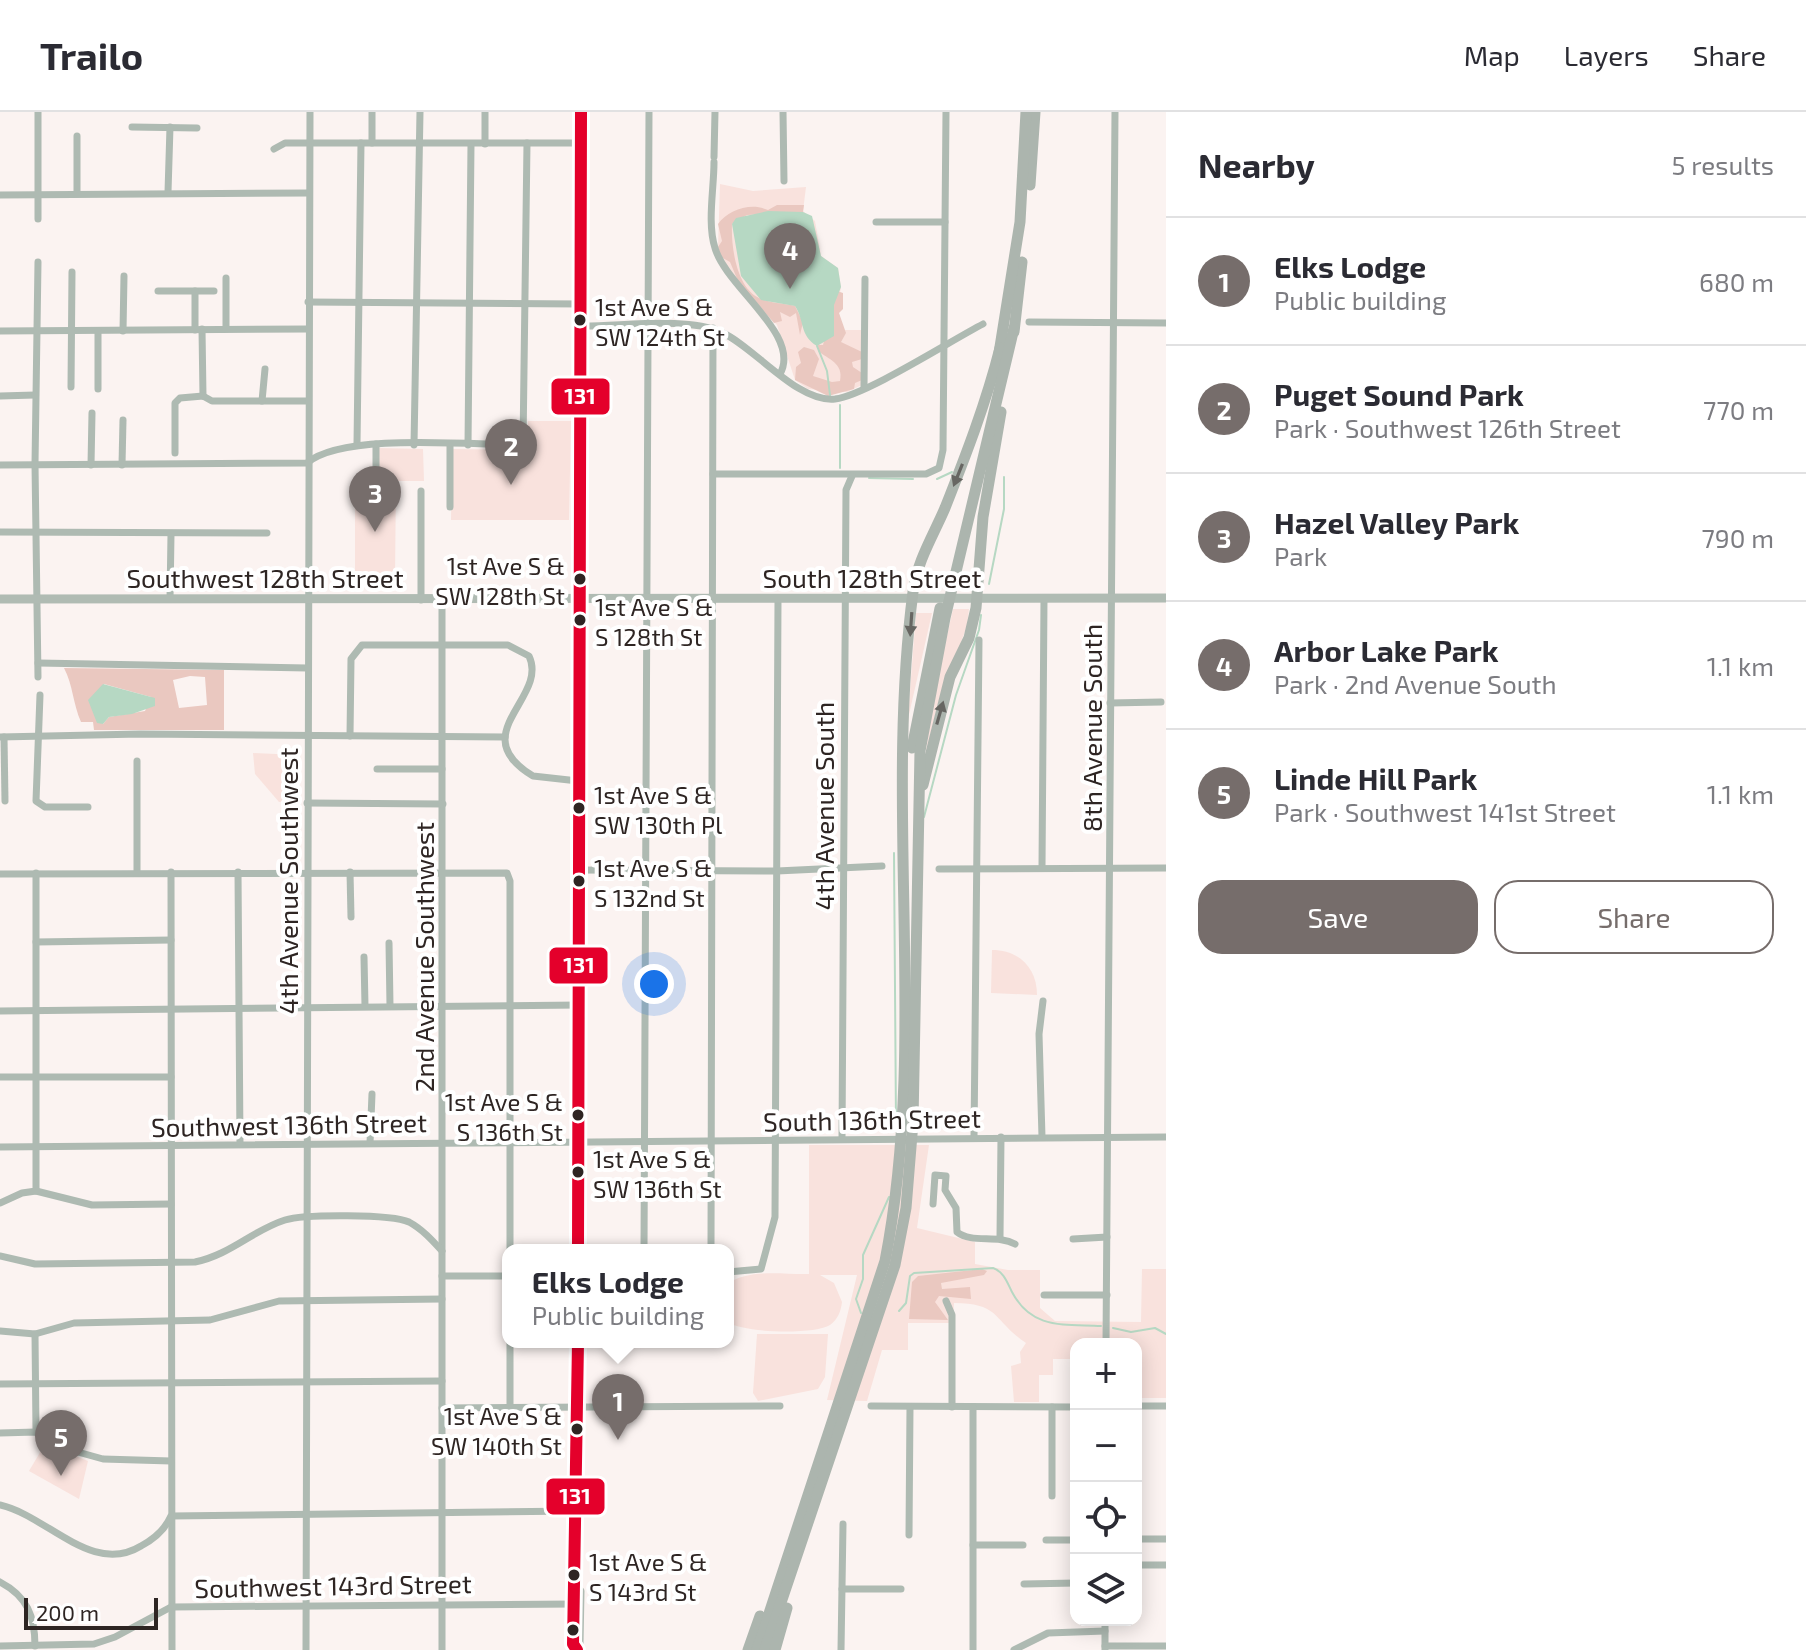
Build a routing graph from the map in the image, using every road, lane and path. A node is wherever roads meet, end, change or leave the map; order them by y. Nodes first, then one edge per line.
1 (38, 112) edge
2 (310, 112) edge
3 (372, 112) edge
4 (420, 112) edge
5 (485, 112) edge
6 (581, 112) edge
7 (649, 112) edge
8 (715, 112) edge
9 (783, 112) edge
10 (946, 112) edge
11 (1026, 112) edge
12 (1035, 112) edge
13 (1115, 112) edge
14 (132, 127) dead end
15 (170, 127) junction
16 (197, 128) dead end
17 (77, 136) dead end
18 (309, 143) junction
19 (361, 143) junction
20 (372, 143) junction
21 (419, 143) junction
22 (527, 143) junction
23 (580, 143) junction
24 (471, 144) junction
25 (485, 144) junction
26 (274, 149) dead end
27 (784, 181) dead end
28 (168, 192) junction
29 (77, 193) junction
30 (309, 193) junction
31 (38, 194) junction
32 (0, 195) edge
33 (38, 219) dead end
34 (876, 222) dead end
35 (945, 222) junction
36 (38, 262) dead end
37 (72, 272) dead end
38 (124, 276) dead end
39 (226, 278) dead end
40 (865, 279) dead end
41 (158, 291) dead end
42 (195, 291) junction
43 (214, 291) dead end
44 (308, 302) junction
45 (361, 302) junction
46 (414, 303) junction
47 (470, 303) junction
48 (526, 304) junction
49 (580, 304) junction
50 (1029, 322) dead end
51 (1113, 323) junction
52 (1166, 323) edge
53 (983, 324) dead end
54 (580, 326) junction
55 (646, 326) junction
56 (713, 328) junction
57 (1014, 328) junction
58 (226, 329) junction
59 (308, 329) junction
60 (198, 330) junction
61 (0, 331) edge
62 (36, 331) junction
63 (71, 331) junction
64 (98, 331) junction
65 (123, 331) junction
66 (944, 344) junction
67 (1000, 348) junction
68 (265, 369) dead end
69 (780, 374) junction
70 (71, 387) dead end
71 (864, 388) junction
72 (98, 389) dead end
73 (35, 395) junction
74 (0, 396) edge
75 (203, 396) junction
76 (262, 401) junction
77 (308, 401) junction
78 (92, 413) dead end
79 (123, 420) dead end
80 (357, 444) junction
81 (376, 444) junction
82 (414, 445) junction
83 (450, 445) junction
84 (468, 445) junction
85 (175, 453) dead end
86 (307, 463) junction
87 (35, 464) junction
88 (0, 465) edge
89 (91, 465) junction
90 (122, 465) junction
91 (713, 474) junction
92 (376, 475) dead end
93 (852, 476) junction
94 (421, 491) dead end
95 (450, 507) dead end
96 (0, 532) edge
97 (35, 532) junction
98 (267, 533) dead end
99 (171, 534) junction
100 (951, 578) junction
101 (1166, 598) edge
102 (0, 599) edge
103 (36, 599) junction
104 (170, 599) junction
105 (306, 599) junction
106 (844, 599) junction
107 (913, 599) junction
108 (977, 599) junction
109 (1044, 599) junction
110 (1112, 599) junction
111 (421, 600) junction
112 (645, 600) junction
113 (711, 600) junction
114 (778, 600) junction
115 (442, 601) junction
116 (578, 601) junction
117 (979, 640) dead end
118 (441, 643) junction
119 (38, 663) junction
120 (307, 668) junction
121 (38, 677) dead end
122 (40, 695) dead end
123 (1161, 702) dead end
124 (1110, 703) junction
125 (36, 736) junction
126 (307, 736) junction
127 (350, 736) junction
128 (442, 736) junction
129 (2, 737) edge
130 (505, 737) junction
131 (137, 761) dead end
132 (377, 769) dead end
133 (442, 769) junction
134 (578, 781) junction
135 (5, 801) dead end
136 (307, 803) junction
137 (443, 804) junction
138 (88, 807) dead end
139 (910, 819) junction
140 (882, 866) dead end
141 (843, 868) junction
142 (1042, 868) junction
143 (1110, 868) junction
144 (1166, 868) edge
145 (939, 869) dead end
146 (976, 869) junction
147 (579, 870) junction
148 (643, 870) junction
149 (442, 871) junction
150 (710, 871) junction
151 (777, 871) junction
152 (137, 872) junction
153 (171, 872) junction
154 (238, 872) junction
155 (307, 872) junction
156 (350, 872) junction
157 (36, 873) junction
158 (0, 874) edge
159 (351, 917) dead end
160 (171, 940) junction
161 (36, 942) junction
162 (389, 943) dead end
163 (364, 957) dead end
164 (1043, 1001) dead end
165 (580, 1005) junction
166 (365, 1006) junction
167 (390, 1006) junction
168 (443, 1006) junction
169 (510, 1006) junction
170 (307, 1007) junction
171 (238, 1008) junction
172 (171, 1009) junction
173 (36, 1010) junction
174 (0, 1011) edge
175 (0, 1077) edge
176 (36, 1077) junction
177 (171, 1077) junction
178 (372, 1094) dead end
179 (1001, 1137) junction
180 (1042, 1137) junction
181 (1108, 1137) junction
182 (1166, 1137) edge
183 (974, 1138) junction
184 (842, 1139) junction
185 (578, 1140) junction
186 (644, 1140) junction
187 (710, 1140) junction
188 (776, 1140) junction
189 (510, 1141) junction
190 (442, 1142) junction
191 (370, 1143) junction
192 (240, 1144) junction
193 (307, 1144) junction
194 (171, 1145) junction
195 (36, 1146) junction
196 (0, 1147) edge
197 (1001, 1189) junction
198 (1011, 1189) dead end
199 (36, 1191) junction
200 (0, 1203) edge
201 (171, 1204) junction
202 (933, 1204) dead end
203 (307, 1218) junction
204 (1000, 1237) junction
205 (1107, 1237) junction
206 (1073, 1239) dead end
207 (510, 1244) edge
208 (578, 1244) edge
209 (644, 1244) edge
210 (711, 1244) edge
211 (1015, 1244) dead end
212 (442, 1251) junction
213 (0, 1256) edge
214 (172, 1263) junction
215 (734, 1272) edge
216 (442, 1276) junction
217 (502, 1276) edge
218 (1044, 1295) dead end
219 (1107, 1295) junction
220 (442, 1299) junction
221 (306, 1301) junction
222 (946, 1301) dead end
223 (171, 1322) junction
224 (0, 1331) edge
225 (35, 1334) junction
226 (1106, 1338) edge
227 (510, 1348) edge
228 (578, 1348) edge
229 (306, 1380) junction
230 (442, 1381) junction
231 (170, 1382) junction
232 (0, 1384) edge
233 (36, 1384) junction
234 (780, 1406) dead end
235 (871, 1406) dead end
236 (1142, 1406) edge
237 (1166, 1406) edge
238 (910, 1407) junction
239 (952, 1407) junction
240 (1052, 1407) junction
241 (1070, 1407) edge
242 (442, 1408) junction
243 (510, 1408) junction
244 (577, 1408) junction
245 (973, 1408) junction
246 (36, 1432) junction
247 (0, 1433) edge
248 (171, 1461) junction
249 (809, 1493) junction
250 (1052, 1496) dead end
251 (0, 1505) edge
252 (306, 1513) junction
253 (441, 1513) junction
254 (577, 1514) junction
255 (171, 1516) junction
256 (843, 1524) dead end
257 (810, 1525) junction
258 (909, 1535) dead end
259 (1142, 1539) edge
260 (1166, 1539) edge
261 (1046, 1540) dead end
262 (1070, 1540) edge
263 (973, 1545) junction
264 (1023, 1545) dead end
265 (1142, 1565) edge
266 (1166, 1565) edge
267 (0, 1582) edge
268 (1070, 1583) edge
269 (1024, 1584) dead end
270 (842, 1589) junction
271 (901, 1589) dead end
272 (307, 1604) junction
273 (442, 1604) junction
274 (577, 1604) junction
275 (171, 1607) junction
276 (1105, 1626) edge
277 (1105, 1631) junction
278 (0, 1646) edge
279 (35, 1646) junction
280 (1166, 1646) edge
281 (1105, 1648) edge
282 (172, 1650) edge
283 (306, 1650) edge
284 (442, 1650) edge
285 (577, 1650) edge
286 (748, 1650) edge
287 (757, 1650) edge
288 (765, 1650) edge
289 (775, 1650) edge
290 (841, 1650) edge
291 (973, 1650) edge
292 (1014, 1650) edge

1 - 31 street
2 - 18 street, 4th Avenue Southwest
3 - 20 street
4 - 21 street
5 - 25 street
6 - 23 main road
7 - 55 street
8 - 69 street
9 - 27 street
10 - 35 street
11 - 67 highway
12 - 57 highway
13 - 51 street, 8th Avenue South
14 - 15 street
15 - 16 street
15 - 28 street
17 - 29 street
18 - 19 street
18 - 26 street
18 - 30 street, 4th Avenue Southwest
19 - 20 street
19 - 45 street
20 - 21 street
21 - 24 street
21 - 46 street
22 - 23 street
22 - 25 street
22 - 48 street
23 - 49 main road
24 - 25 street
24 - 47 street
28 - 29 street
28 - 30 street
29 - 31 street
30 - 44 street, 4th Avenue Southwest
31 - 32 street
31 - 33 street
34 - 35 street
35 - 66 street
36 - 62 street
37 - 63 street
38 - 65 street
39 - 58 street
40 - 71 street
41 - 42 street
42 - 43 street
42 - 60 street
44 - 45 street
44 - 59 street, 4th Avenue Southwest
45 - 46 street
45 - 80 street
46 - 47 street
46 - 82 street
47 - 48 street
47 - 84 street
48 - 49 street
48 - 84 street
49 - 54 main road
50 - 51 street
51 - 52 street
51 - 110 street, 8th Avenue South
53 - 66 street
54 - 55 street
54 - 116 main road
55 - 56 street
55 - 112 street
56 - 69 street
56 - 91 street
57 - 100 highway
57 - 108 highway
58 - 59 street
58 - 60 street
59 - 77 street, 4th Avenue Southwest
60 - 65 street
60 - 75 street
61 - 62 street
62 - 63 street
62 - 73 street
63 - 64 street
63 - 70 street
64 - 65 street
64 - 72 street
66 - 71 street
66 - 93 street
67 - 100 highway
67 -> 107 highway
68 - 76 street
69 - 71 street
73 - 74 street
73 - 87 street
75 - 76 street
75 - 85 street
76 - 77 street
77 - 86 street, 4th Avenue Southwest
78 - 89 street
79 - 90 street
80 - 81 street
80 - 86 street
81 - 82 street
81 - 92 street
82 - 83 street
83 - 84 street
83 - 95 street
86 - 90 street
86 - 105 street, 4th Avenue Southwest
87 - 88 street
87 - 89 street
87 - 97 street
89 - 90 street
91 - 93 street
91 - 113 street
93 - 106 street, 4th Avenue South
94 - 111 street
96 - 97 street
97 - 99 street
97 - 103 street
98 - 99 street
99 - 104 street
100 - 139 highway
101 - 110 main road, South 128th Street
102 - 103 main road, Southwest 128th Street
103 - 104 main road, Southwest 128th Street
103 - 119 street
104 - 105 main road, Southwest 128th Street
105 - 111 main road, Southwest 128th Street
105 - 120 street, 4th Avenue Southwest
106 - 107 main road, South 128th Street
106 - 114 main road, South 128th Street
106 - 141 street, 4th Avenue South
107 - 108 main road, South 128th Street
107 -> 139 highway
108 - 109 main road, South 128th Street
139 -> 108 highway
109 - 110 main road, South 128th Street
109 - 142 street
110 - 124 street, 8th Avenue South
111 - 115 main road, Southwest 128th Street
112 - 113 main road, South 128th Street
112 - 116 main road, South 128th Street
112 - 148 street
113 - 114 main road, South 128th Street
113 - 150 street
114 - 151 street
115 - 116 main road, Southwest 128th Street
115 - 118 street, 2nd Avenue Southwest
116 - 134 main road
117 - 146 street
118 - 127 street
118 - 128 street, 2nd Avenue Southwest
118 - 130 street
119 - 120 street
119 - 121 street
120 - 126 street, 4th Avenue Southwest
122 - 125 street
123 - 124 street
124 - 143 street, 8th Avenue South
125 - 126 street
125 - 129 street
125 - 138 street
126 - 127 street
126 - 136 street, 4th Avenue Southwest
127 - 128 street
128 - 130 street
128 - 133 street, 2nd Avenue Southwest
129 - 135 street
130 - 134 street
131 - 152 street
132 - 133 street
133 - 137 street, 2nd Avenue Southwest
134 - 147 main road
136 - 137 street
136 - 155 street, 4th Avenue Southwest
137 - 149 street, 2nd Avenue Southwest
139 - 249 highway
139 - 257 highway
140 - 141 street
141 - 151 street
141 - 184 street, 4th Avenue South
142 - 143 street
142 - 146 street
143 - 144 street
143 - 181 street, 8th Avenue South
145 - 146 street
146 - 183 street
147 - 148 street
147 - 165 main road
148 - 150 street
148 - 186 street
149 - 156 street
149 - 168 street, 2nd Avenue Southwest
149 - 169 street
150 - 151 street
150 - 187 street
151 - 188 street
152 - 153 street
152 - 157 street
153 - 154 street
153 - 160 street
154 - 155 street
154 - 171 street
155 - 156 street
155 - 170 street, 4th Avenue Southwest
156 - 159 street
157 - 158 street
157 - 161 street
160 - 161 street
160 - 172 street
161 - 173 street
162 - 167 street
163 - 166 street
164 - 180 street
165 - 169 street
165 - 185 main road
166 - 167 street
166 - 170 street
167 - 168 street
168 - 169 street
168 - 190 street, 2nd Avenue Southwest
169 - 189 street
170 - 171 street
170 - 193 street, 4th Avenue Southwest
171 - 172 street
171 - 192 street
172 - 173 street
172 - 177 street
173 - 174 street
173 - 176 street
175 - 176 street
176 - 177 street
176 - 195 street
177 - 194 street
178 - 191 street
179 - 180 street, South 136th Street
179 - 183 street, South 136th Street
179 - 197 street
180 - 181 street, South 136th Street
181 - 182 street, South 136th Street
181 - 205 street, 8th Avenue South
183 - 184 street, South 136th Street
184 - 188 street, South 136th Street
185 - 186 street, South 136th Street
185 - 189 street, Southwest 136th Street
185 - 208 main road
186 - 187 street, South 136th Street
186 - 209 street
187 - 188 street, South 136th Street
187 - 210 street
188 - 215 street
189 - 190 street, Southwest 136th Street
189 - 207 street
190 - 191 street, Southwest 136th Street
190 - 212 street, 2nd Avenue Southwest
191 - 193 street, Southwest 136th Street
192 - 193 street, Southwest 136th Street
192 - 194 street, Southwest 136th Street
193 - 203 street, 4th Avenue Southwest
194 - 195 street, Southwest 136th Street
194 - 201 street
195 - 196 street, Southwest 136th Street
195 - 199 street
197 - 198 street
197 - 204 street
199 - 200 street
199 - 201 street
201 - 214 street
202 - 204 street
203 - 212 street
203 - 214 street
203 - 221 street, 4th Avenue Southwest
204 - 211 street
205 - 206 street
205 - 219 street, 8th Avenue South
212 - 216 street, 2nd Avenue Southwest
213 - 214 street
214 - 223 street
216 - 217 street
216 - 220 street, 2nd Avenue Southwest
218 - 219 street
219 - 226 street, 8th Avenue South
220 - 221 street
220 - 230 street, 2nd Avenue Southwest
221 - 223 street
221 - 229 street, 4th Avenue Southwest
222 - 239 street
223 - 225 street
223 - 231 street
224 - 225 street
225 - 233 street
227 - 243 street
228 - 244 main road
229 - 230 street
229 - 231 street
229 - 252 street, 4th Avenue Southwest
230 - 242 street, 2nd Avenue Southwest
231 - 233 street
231 - 248 street
232 - 233 street
233 - 246 street
234 - 244 street
235 - 238 street
236 - 237 street
238 - 239 street
238 - 258 street
239 - 245 street
240 - 241 street
240 - 245 street
240 - 250 street
242 - 243 street
242 - 253 street, 2nd Avenue Southwest
243 - 244 street
244 - 254 main road
245 - 263 street
246 - 247 street
246 - 248 street
248 - 255 street
249 - 286 highway
249 - 287 highway
251 - 255 street
252 - 253 street
252 - 255 street
252 - 272 street, 4th Avenue Southwest
253 - 254 street
253 - 273 street, 2nd Avenue Southwest
254 - 274 main road
255 - 275 street
256 - 270 street
257 - 288 highway
257 - 289 highway
259 - 260 street
261 - 262 street
263 - 264 street
263 - 291 street
265 - 266 street
267 - 279 street
268 - 269 street
270 - 271 street
270 - 290 street
272 - 273 street, Southwest 143rd Street
272 - 275 street, Southwest 143rd Street
272 - 283 street, 4th Avenue Southwest
273 - 274 street, Southwest 143rd Street
273 - 284 street, 2nd Avenue Southwest
274 - 285 main road
275 - 279 street, Southwest 143rd Street
275 - 282 street
276 - 277 street
277 - 281 street
277 - 292 street
278 - 279 street, Southwest 143rd Street
280 - 281 street

